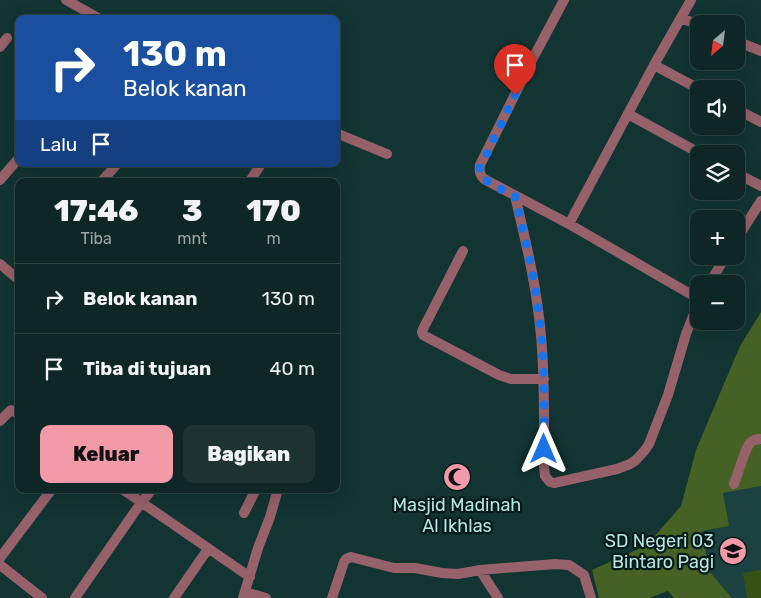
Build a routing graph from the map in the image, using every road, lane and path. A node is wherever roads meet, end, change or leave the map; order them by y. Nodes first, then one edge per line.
1 (66, 0) edge
2 (564, 0) edge
3 (691, 0) edge
4 (93, 15) edge
5 (681, 18) junction
6 (690, 22) edge
7 (7, 38) dead end
8 (745, 45) edge
9 (0, 47) edge
10 (761, 51) edge
11 (654, 66) junction
12 (690, 84) edge
13 (628, 114) junction
14 (745, 114) edge
15 (761, 122) edge
16 (340, 135) edge
17 (690, 148) edge
18 (387, 154) dead end
19 (15, 163) edge
20 (114, 167) edge
21 (260, 167) edge
22 (745, 177) edge
23 (105, 178) edge
24 (252, 178) edge
25 (0, 180) edge
26 (761, 186) edge
27 (515, 196) junction
28 (761, 201) edge
29 (570, 224) junction
30 (745, 226) edge
31 (463, 251) dead end
32 (0, 264) edge
33 (15, 276) edge
34 (690, 295) edge
35 (690, 324) edge
36 (544, 379) junction
37 (15, 412) edge
38 (0, 421) edge
39 (761, 439) edge
40 (734, 484) dead end
41 (49, 493) edge
42 (128, 493) edge
43 (149, 493) edge
44 (254, 493) edge
45 (277, 493) edge
46 (142, 502) junction
47 (244, 513) dead end
48 (208, 549) junction
49 (0, 558) edge
50 (0, 565) edge
51 (480, 570) junction
52 (250, 578) junction
53 (244, 595) edge
54 (42, 598) edge
55 (75, 598) edge
56 (174, 598) edge
57 (266, 598) edge
58 (332, 598) edge
59 (498, 598) edge
60 (590, 598) edge

1 - 4 street
2 - 27 street
3 - 5 street
5 - 6 street
5 - 11 street
7 - 9 street
8 - 10 street
11 - 12 street
11 - 13 street
13 - 17 street
13 - 29 street
14 - 15 street
16 - 18 street
19 - 25 street
20 - 23 street
21 - 24 street
22 - 26 street
27 - 29 street
27 - 36 street
28 - 30 street
29 - 34 street
31 - 36 street
32 - 33 street
35 - 36 street
37 - 38 street
39 - 40 street
41 - 49 street
42 - 46 street
43 - 46 street
44 - 47 street
45 - 52 street
46 - 48 street
46 - 55 street
48 - 52 street
48 - 56 street
50 - 54 street
51 - 58 street
51 - 59 street
51 - 60 street
52 - 53 street
53 - 57 street

